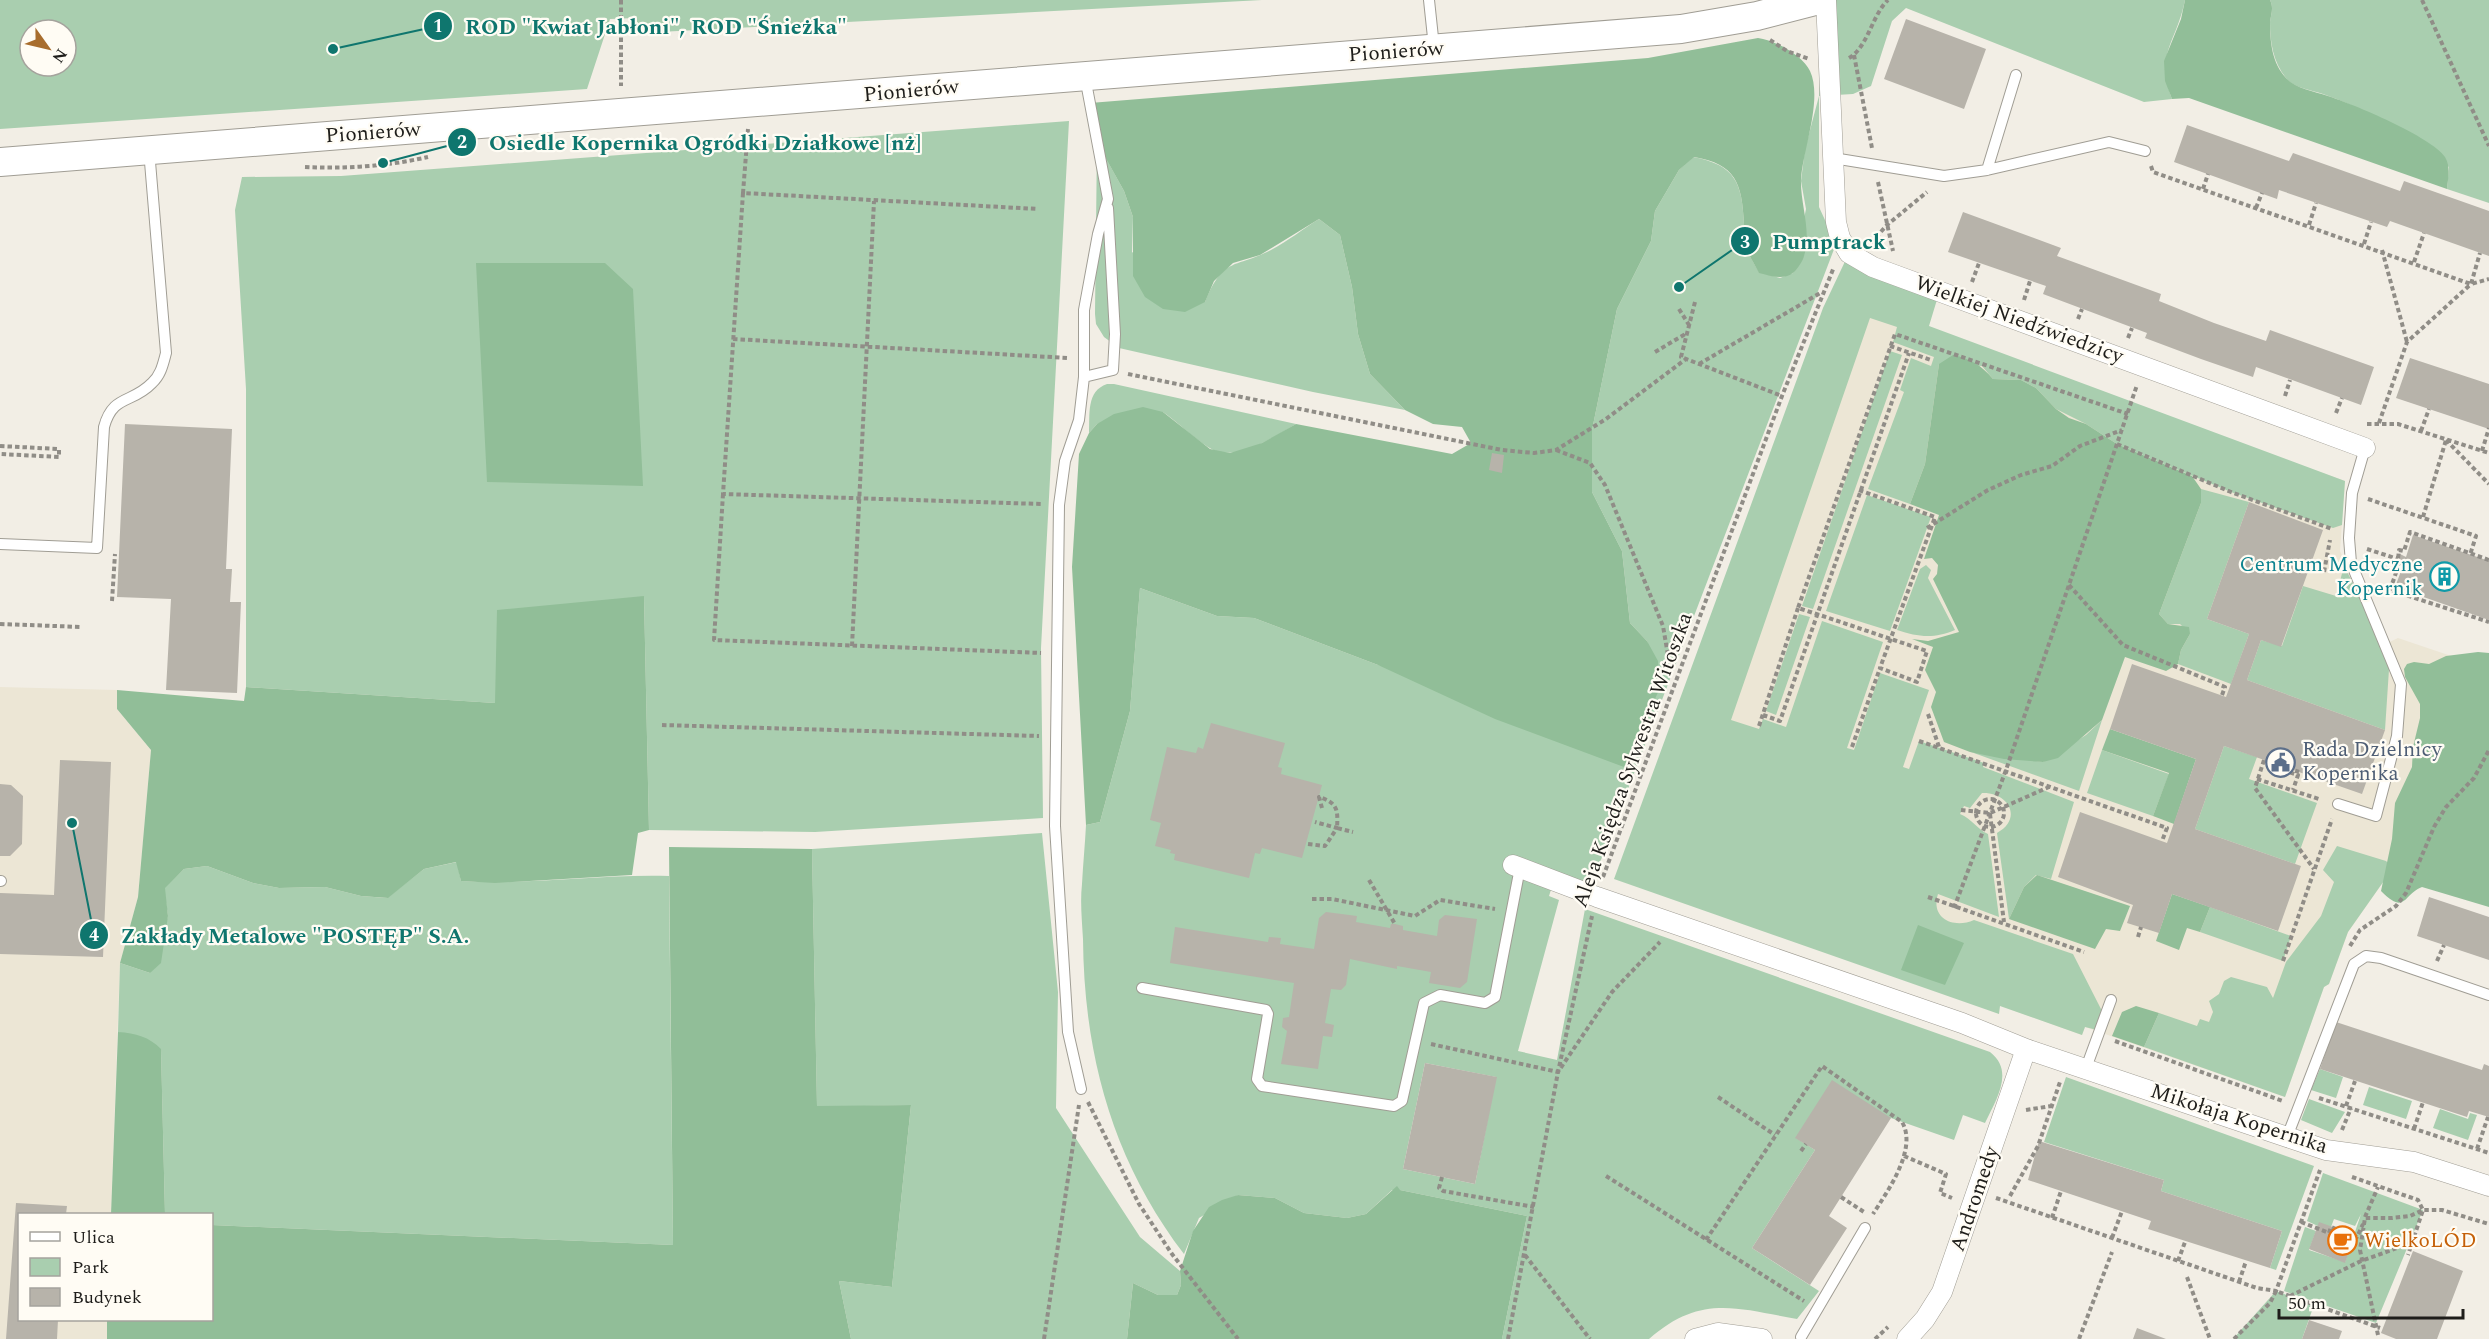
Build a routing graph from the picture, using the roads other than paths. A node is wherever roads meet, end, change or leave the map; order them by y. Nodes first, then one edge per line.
1 (1429, 0) edge
2 (1819, 0) edge
3 (1826, 0) edge
4 (1434, 49) junction
5 (2016, 75) dead end
6 (1085, 76) junction
7 (149, 150) junction
8 (2145, 151) road end
9 (1833, 158) junction
10 (0, 162) edge
11 (1987, 170) junction
12 (1108, 199) junction
13 (1084, 377) junction
14 (2365, 448) joint
15 (0, 544) edge
16 (2337, 804) dead end
17 (1513, 865) joint
18 (1142, 988) dead end
19 (2489, 995) edge
20 (2111, 1000) dead end
21 (2026, 1049) junction
22 (2089, 1062) junction
23 (1081, 1089) road end
24 (2287, 1137) junction
25 (2489, 1186) edge
26 (1865, 1228) road end
27 (1801, 1336) dead end
28 (1695, 1339) edge
29 (1762, 1339) edge
30 (1907, 1339) edge

1 - 4 lane
2 - 4 street, Pionierów
3 - 9 street
4 - 6 street, Pionierów
5 - 11 lane
6 - 7 street, Pionierów
6 - 12 lane
7 - 10 street, Pionierów
7 - 15 lane
8 - 11 lane
9 - 11 lane
9 - 14 street, Wielkiej Niedźwiedzicy
12 - 13 lane
12 - 13 lane
13 - 23 lane
14 - 16 lane
17 - 18 lane
17 - 21 street, Mikołaja Kopernika
19 - 24 lane
20 - 22 lane
21 - 22 street, Mikołaja Kopernika
21 - 30 street, Andromedy
22 - 24 street, Mikołaja Kopernika
24 - 25 street, Mikołaja Kopernika
26 - 27 lane
28 - 29 street

